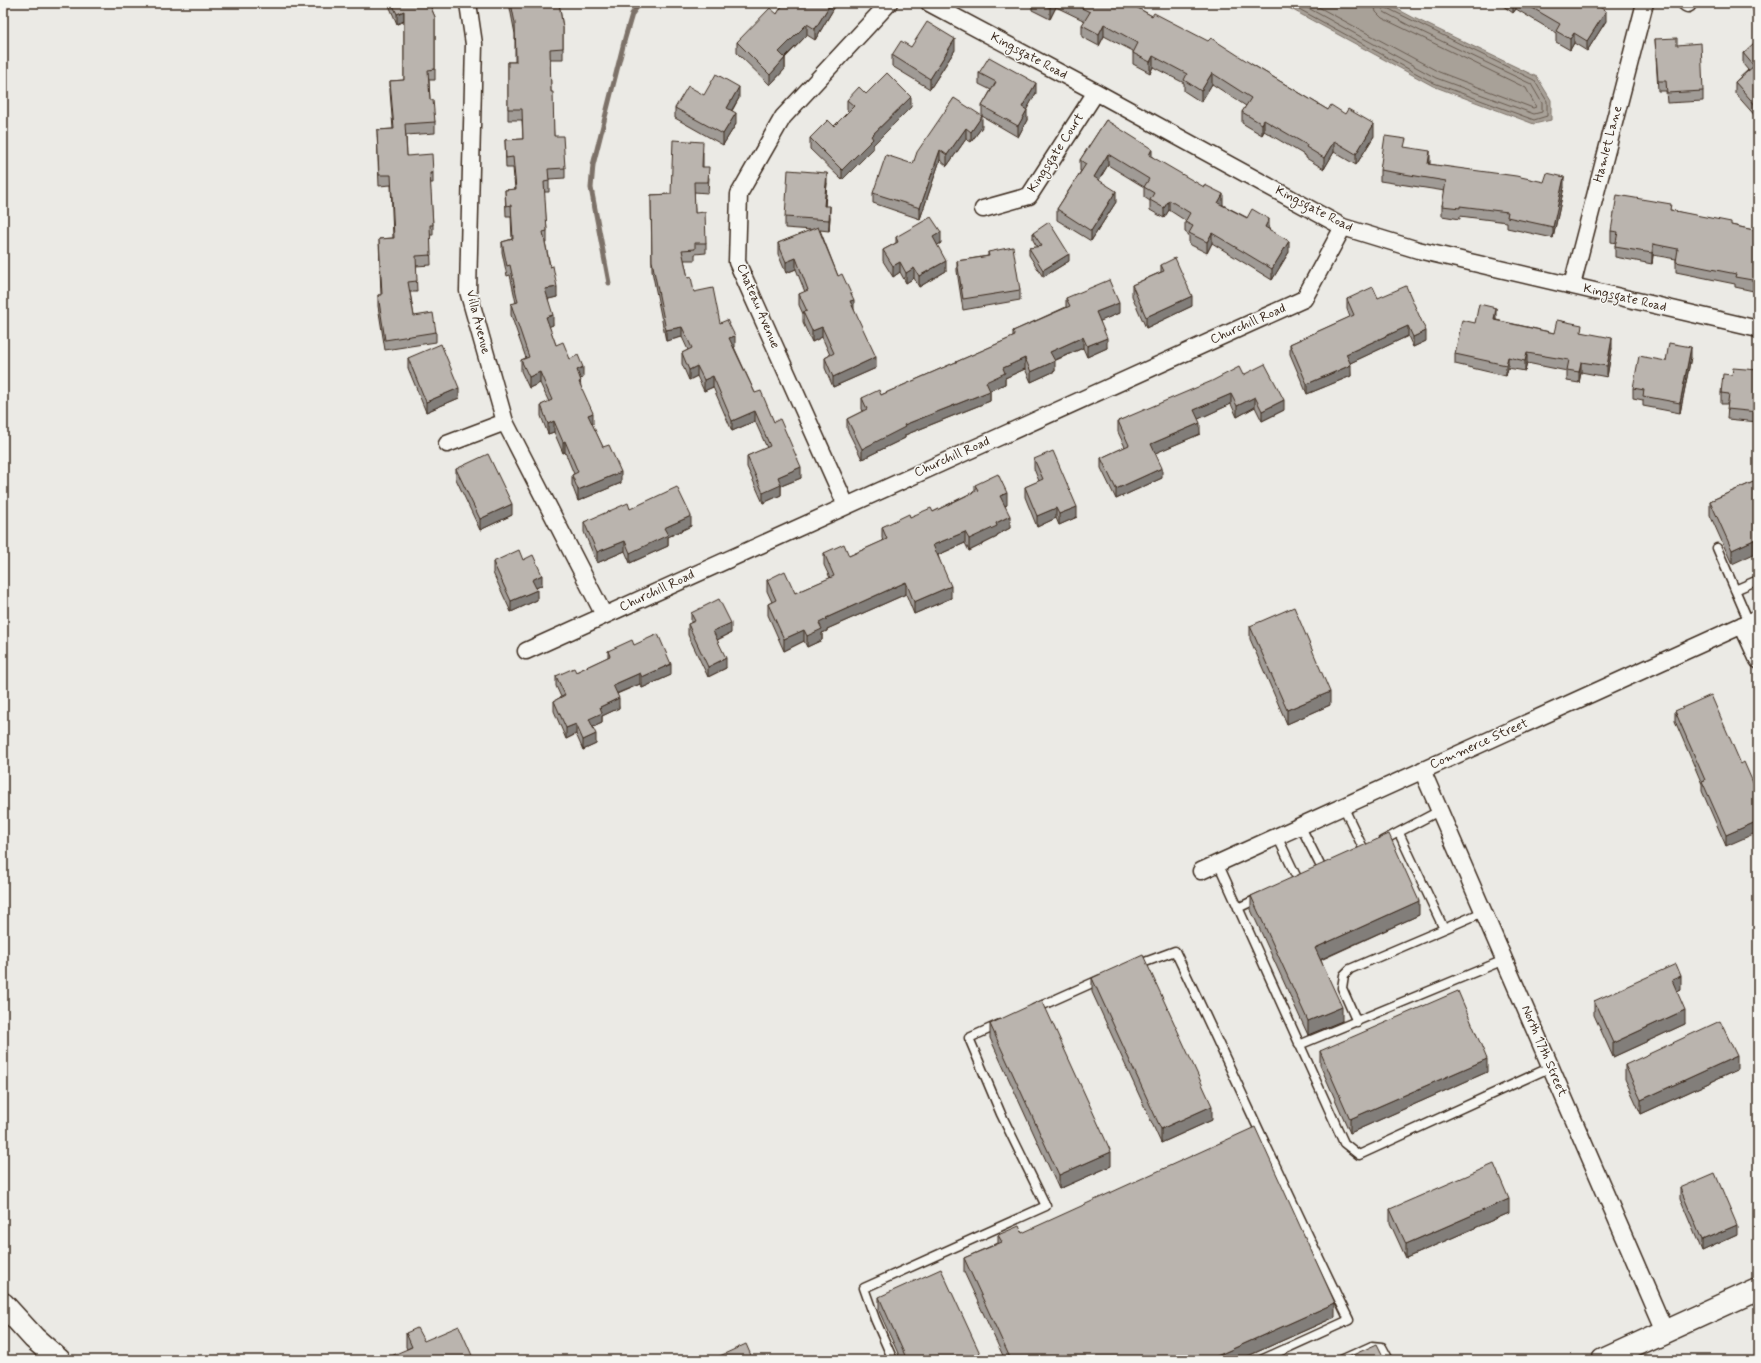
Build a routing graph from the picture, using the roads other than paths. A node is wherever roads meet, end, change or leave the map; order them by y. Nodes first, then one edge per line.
1 (468, 3) edge
2 (889, 3) edge
3 (929, 3) edge
4 (1645, 3) edge
5 (1096, 92) junction
6 (983, 209) dead end
7 (1343, 227) junction
8 (1572, 285) junction
9 (1758, 329) edge
10 (505, 422) junction
11 (447, 444) dead end
12 (846, 505) junction
13 (1717, 548) dead end
14 (1758, 580) edge
15 (1735, 590) junction
16 (604, 615) junction
17 (1750, 621) edge
18 (526, 651) dead end
19 (1758, 660) edge
20 (1422, 770) junction
21 (1343, 806) junction
22 (1439, 811) junction
23 (1300, 825) junction
24 (1399, 833) junction
25 (1277, 836) junction
26 (1218, 863) junction
27 (1322, 869) edge
28 (1201, 870) dead end
29 (1298, 880) edge
30 (1271, 892) edge
31 (1238, 908) junction
32 (1483, 912) junction
33 (1444, 928) junction
34 (1504, 960) junction
35 (1127, 968) edge
36 (1106, 977) edge
37 (1027, 1012) edge
38 (1005, 1022) edge
39 (1356, 1022) junction
40 (1300, 1045) junction
41 (1550, 1067) junction
42 (1758, 1289) edge
43 (3, 1304) edge
44 (1665, 1332) junction
45 (59, 1360) edge
46 (893, 1360) edge
47 (1261, 1360) edge
48 (1341, 1360) edge
49 (1388, 1360) edge
50 (1603, 1360) edge

1 - 10 street, Villa Avenue
2 - 12 street, Chateau Avenue
3 - 5 street, Kingsgate Road
4 - 8 street, Hamlet Lane
5 - 6 street, Kingsgate Court
5 - 7 street, Kingsgate Road
7 - 8 street, Kingsgate Road
7 - 12 street, Churchill Road
8 - 9 street, Kingsgate Road
10 - 11 street
10 - 16 street, Villa Avenue
12 - 16 street, Churchill Road
13 - 15 lane
14 - 15 lane
15 - 17 lane
16 - 18 street, Churchill Road
17 - 19 street
17 - 20 street, Commerce Street
20 - 21 street, Commerce Street
20 - 22 street, North 17th Street
21 - 23 street, Commerce Street
21 - 24 lane
22 - 24 lane
22 - 32 street, North 17th Street
23 - 25 street, Commerce Street
23 - 27 lane
24 - 33 lane
25 - 26 street, Commerce Street
25 - 29 lane
26 - 28 street, Commerce Street
26 - 31 lane
30 - 31 lane
31 - 40 lane
32 - 33 lane
32 - 34 street, North 17th Street
33 - 39 lane
34 - 39 lane
34 - 41 street, North 17th Street
35 - 47 lane
36 - 37 lane
38 - 46 lane
39 - 40 lane
40 - 41 lane
41 - 44 street, North 17th Street
42 - 44 street
43 - 45 street
44 - 50 street
48 - 49 lane

